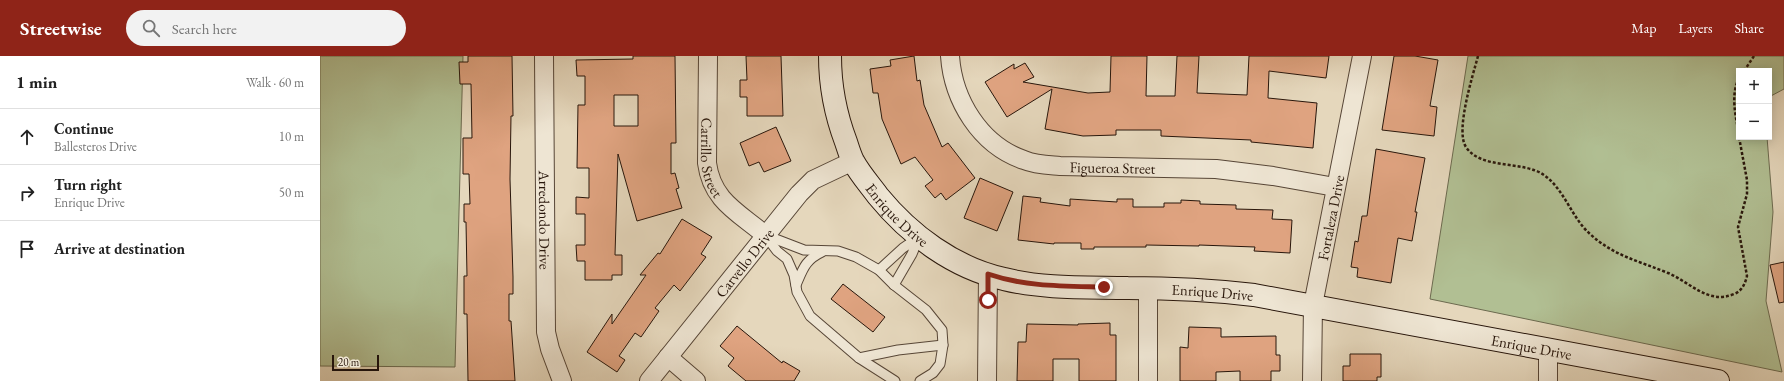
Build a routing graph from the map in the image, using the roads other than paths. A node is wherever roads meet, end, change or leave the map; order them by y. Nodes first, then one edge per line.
1 (544, 56) edge
2 (708, 56) edge
3 (830, 56) edge
4 (950, 56) edge
5 (1362, 56) edge
6 (853, 161) junction
7 (1335, 187) junction
8 (765, 235) junction
9 (919, 237) junction
10 (825, 251) junction
11 (879, 270) junction
12 (988, 274) junction
13 (796, 285) junction
14 (894, 285) junction
15 (1148, 288) junction
16 (1313, 305) junction
17 (943, 345) junction
18 (1548, 348) junction
19 (668, 357) junction
20 (859, 358) junction
21 (562, 381) edge
22 (649, 381) edge
23 (696, 381) edge
24 (895, 381) edge
25 (920, 381) edge
26 (987, 381) edge
27 (1148, 381) edge
28 (1312, 381) edge
29 (1548, 381) edge
30 (1718, 381) edge

1 - 21 street, Arredondo Drive
2 - 8 street, Carrillo Street
3 - 6 street, Enrique Drive
4 - 7 street, Figueroa Street
5 - 7 street, Fortaleza Drive
6 - 8 street, Carvello Drive
6 - 9 street, Enrique Drive
7 - 16 street, Fortaleza Drive
8 - 10 lane
8 - 13 lane
8 - 19 street, Carvello Drive
9 - 11 lane
9 - 12 street, Enrique Drive
9 - 14 lane
10 - 11 lane
10 - 13 lane
11 - 14 lane
12 - 15 street, Enrique Drive
12 - 26 street
13 - 20 lane
14 - 17 lane
15 - 16 street, Enrique Drive
15 - 27 street
16 - 18 street, Enrique Drive
16 - 28 street, Fortaleza Drive
17 - 20 lane
17 - 25 lane
18 - 29 street
18 - 30 street, Enrique Drive
19 - 22 street, Carvello Drive
19 - 23 street
20 - 24 lane

